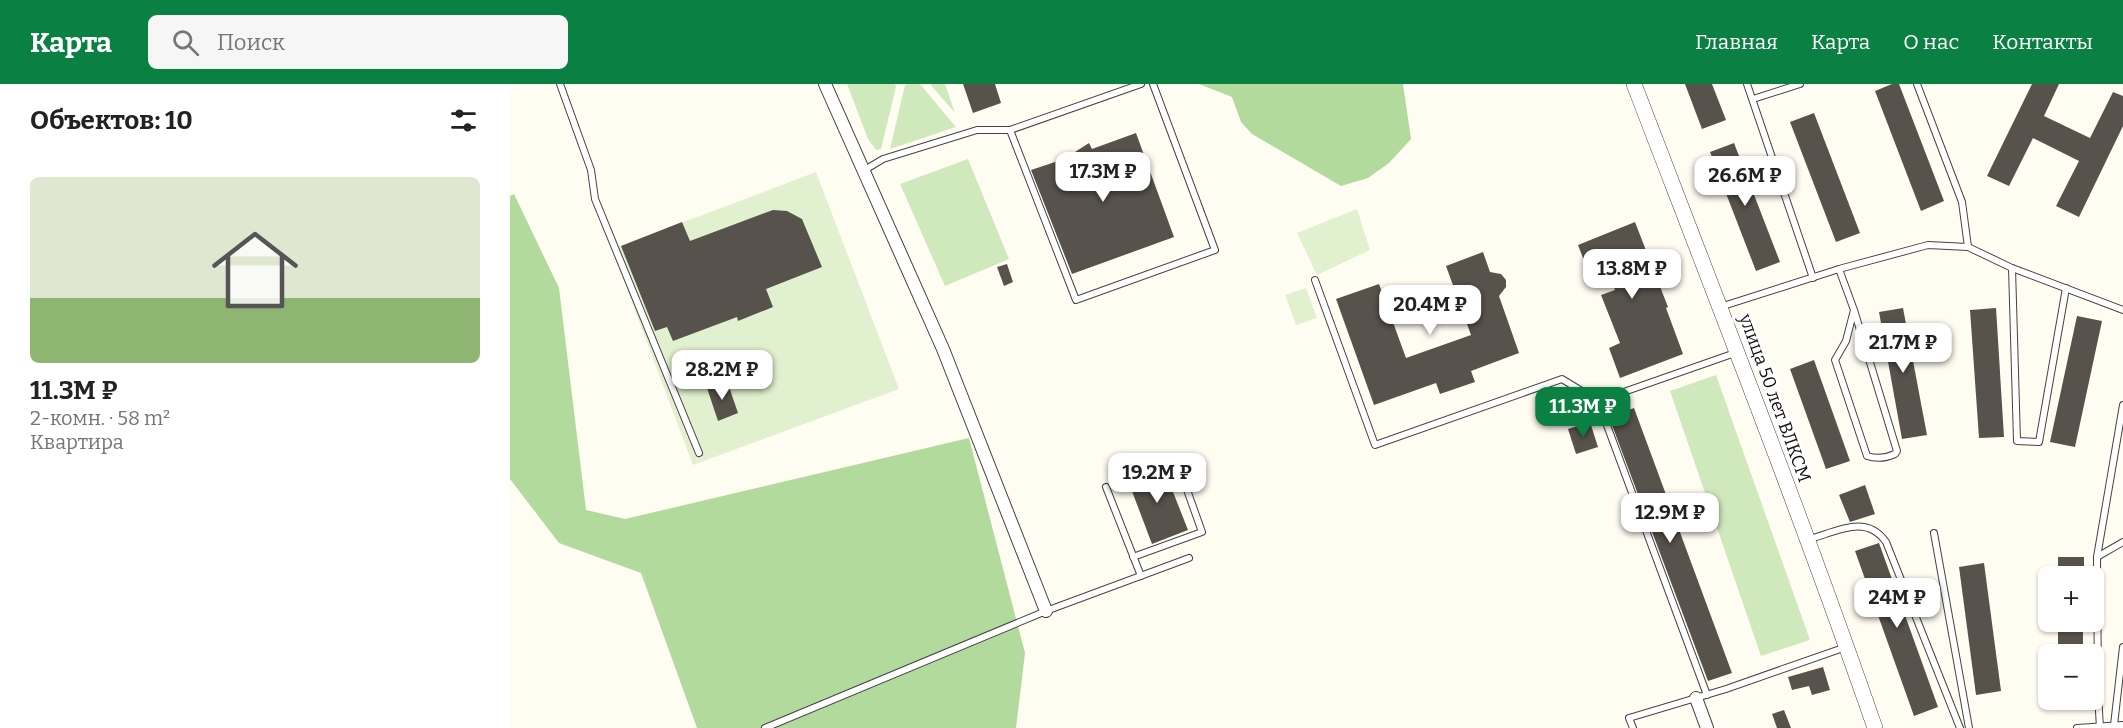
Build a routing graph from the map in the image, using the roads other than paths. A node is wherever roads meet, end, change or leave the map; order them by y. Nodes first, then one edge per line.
1 (560, 84) edge
2 (825, 84) edge
3 (1141, 84) edge
4 (1154, 84) edge
5 (1634, 84) edge
6 (1748, 84) edge
7 (1800, 84) edge
8 (1917, 84) edge
9 (1753, 99) junction
10 (1010, 130) junction
11 (863, 171) junction
12 (1968, 247) junction
13 (2012, 268) junction
14 (1839, 269) junction
15 (1813, 278) junction
16 (1315, 280) dead end
17 (2066, 288) junction
18 (1720, 308) junction
19 (1854, 310) junction
20 (2123, 310) edge
21 (1736, 353) junction
22 (1598, 401) junction
23 (2123, 405) edge
24 (699, 453) dead end
25 (1181, 473) dead end
26 (1106, 487) dead end
27 (1934, 533) dead end
28 (1807, 541) junction
29 (2123, 542) edge
30 (1133, 556) junction
31 (2097, 557) junction
32 (1189, 558) dead end
33 (1141, 576) junction
34 (1046, 611) junction
35 (1846, 647) junction
36 (2123, 647) edge
37 (1702, 697) junction
38 (2114, 725) junction
39 (2123, 725) edge
40 (2100, 727) edge
41 (765, 728) edge
42 (1633, 728) edge
43 (1707, 728) edge
44 (1875, 728) edge
45 (1960, 728) edge
46 (1969, 728) edge
47 (2077, 728) edge

1 - 24 lane
2 - 11 street
3 - 10 lane
4 - 10 lane
5 - 18 street, улица 50 лет ВЛКСМ
6 - 9 lane
7 - 9 lane
8 - 12 lane
9 - 15 lane
10 - 11 lane
11 - 34 street
12 - 13 lane
12 - 14 lane
13 - 17 lane
13 - 17 lane
14 - 15 lane
14 - 19 lane
15 - 18 lane
16 - 22 lane
17 - 20 lane
18 - 21 street, улица 50 лет ВЛКСМ
19 - 19 lane
21 - 22 lane
21 - 28 street, улица 50 лет ВЛКСМ
22 - 37 lane
23 - 31 lane
25 - 30 lane
26 - 30 lane
27 - 46 lane
28 - 35 street, улица 50 лет ВЛКСМ
28 - 45 lane
29 - 31 lane
30 - 33 lane
31 - 40 lane
32 - 33 lane
33 - 34 lane
34 - 41 lane
35 - 37 lane
35 - 44 street, улица 50 лет ВЛКСМ
36 - 38 lane
37 - 42 lane
37 - 43 street
38 - 39 lane
38 - 40 lane
40 - 47 lane

